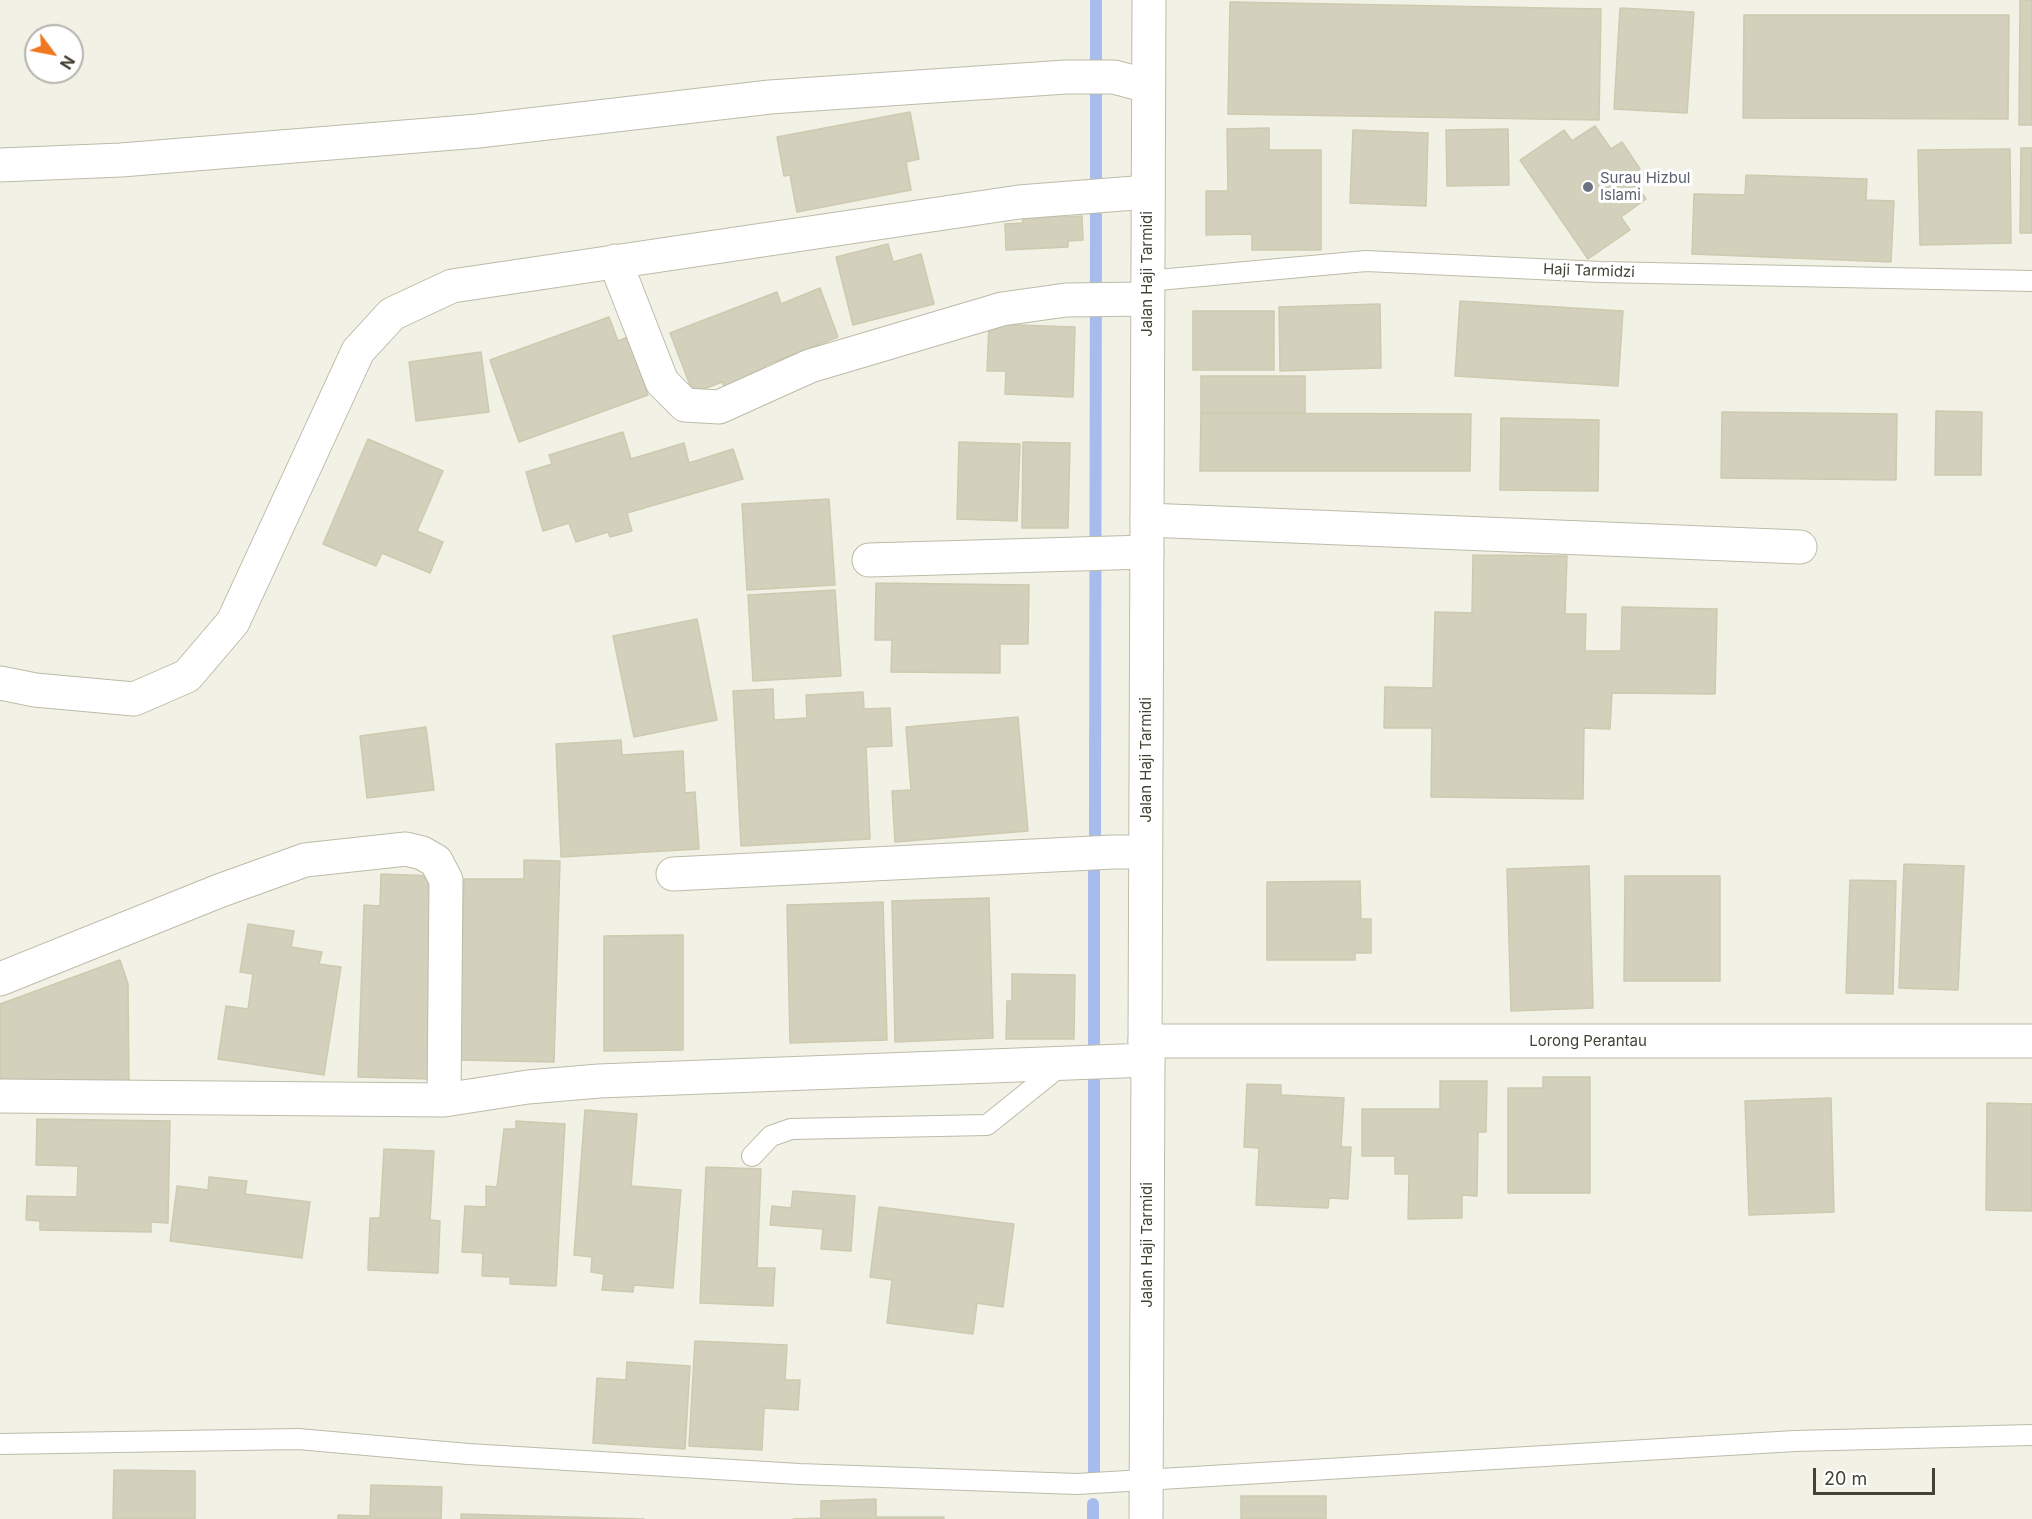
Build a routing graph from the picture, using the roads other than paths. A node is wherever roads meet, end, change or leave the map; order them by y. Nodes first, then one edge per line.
1 (1149, 0) edge
2 (1148, 86) junction
3 (0, 165) edge
4 (1148, 192) junction
5 (615, 261) junction
6 (2032, 281) edge
7 (1138, 294) junction
8 (1147, 520) junction
9 (1800, 547) dead end
10 (1147, 552) junction
11 (869, 560) dead end
12 (0, 683) edge
13 (1145, 852) junction
14 (673, 874) dead end
15 (0, 979) edge
16 (2032, 1041) edge
17 (1138, 1054) junction
18 (1064, 1063) junction
19 (0, 1096) edge
20 (444, 1100) junction
21 (752, 1156) dead end
22 (2032, 1435) edge
23 (0, 1444) edge
24 (1146, 1481) junction
25 (1146, 1519) edge

1 - 2 street, Jalan Haji Tarmidi
2 - 3 street
2 - 4 street, Jalan Haji Tarmidi
4 - 5 street
4 - 7 street, Jalan Haji Tarmidi
5 - 7 street
5 - 12 street
6 - 7 lane, Haji Tarmidzi
7 - 8 street, Jalan Haji Tarmidi
8 - 9 street
8 - 10 street, Jalan Haji Tarmidi
10 - 11 street
10 - 13 street, Jalan Haji Tarmidi
13 - 14 street
13 - 17 street, Jalan Haji Tarmidi
15 - 20 street
16 - 17 street, Lorong Perantau
17 - 18 street, Lorong Perantau
17 - 24 street, Jalan Haji Tarmidi
18 - 20 street, Lorong Perantau
18 - 21 lane
19 - 20 street, Lorong Perantau
22 - 24 lane
23 - 24 lane
24 - 25 street, Jalan Haji Tarmidi

